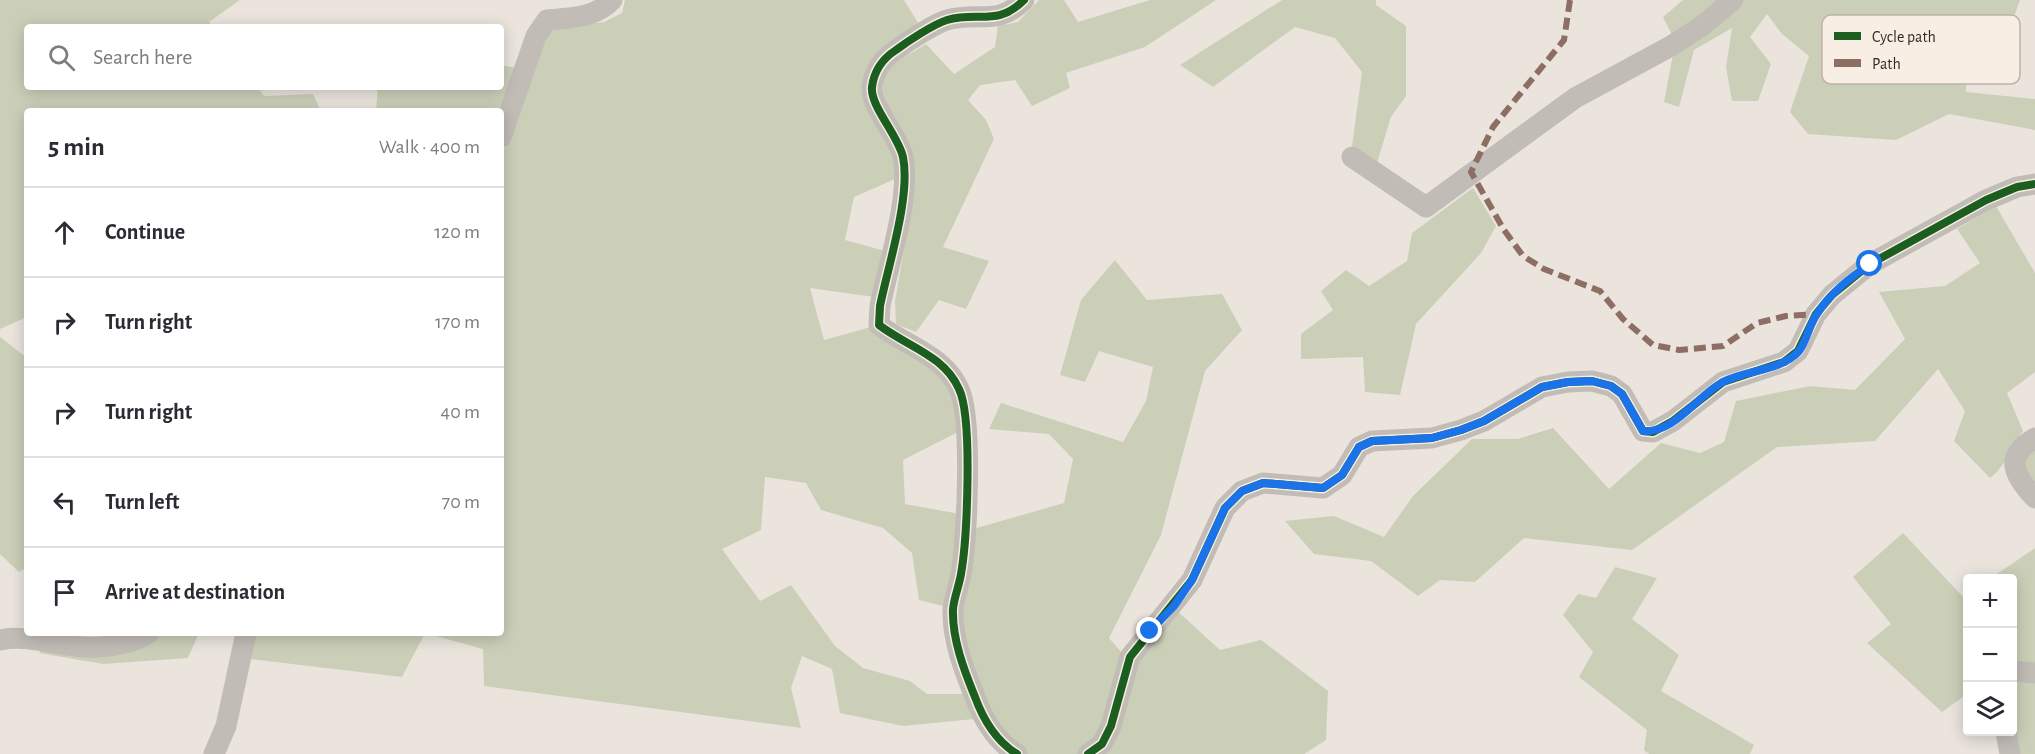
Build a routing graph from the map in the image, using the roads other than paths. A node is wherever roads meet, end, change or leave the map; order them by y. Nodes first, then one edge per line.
1 (612, 0) edge
2 (1024, 0) edge
3 (1733, 0) edge
4 (504, 127) edge
5 (1352, 157) dead end
6 (2035, 184) edge
7 (2035, 438) edge
8 (2035, 498) edge
9 (144, 636) edge
10 (245, 636) edge
11 (0, 640) edge
12 (2017, 671) edge
13 (2035, 673) edge
14 (2007, 736) edge
15 (214, 754) edge
16 (1017, 754) edge
17 (1088, 754) edge
18 (2010, 754) edge

1 - 4 street
2 - 16 street
3 - 5 street
6 - 17 street
7 - 8 street
9 - 11 street
10 - 15 street
12 - 13 street
14 - 18 street

